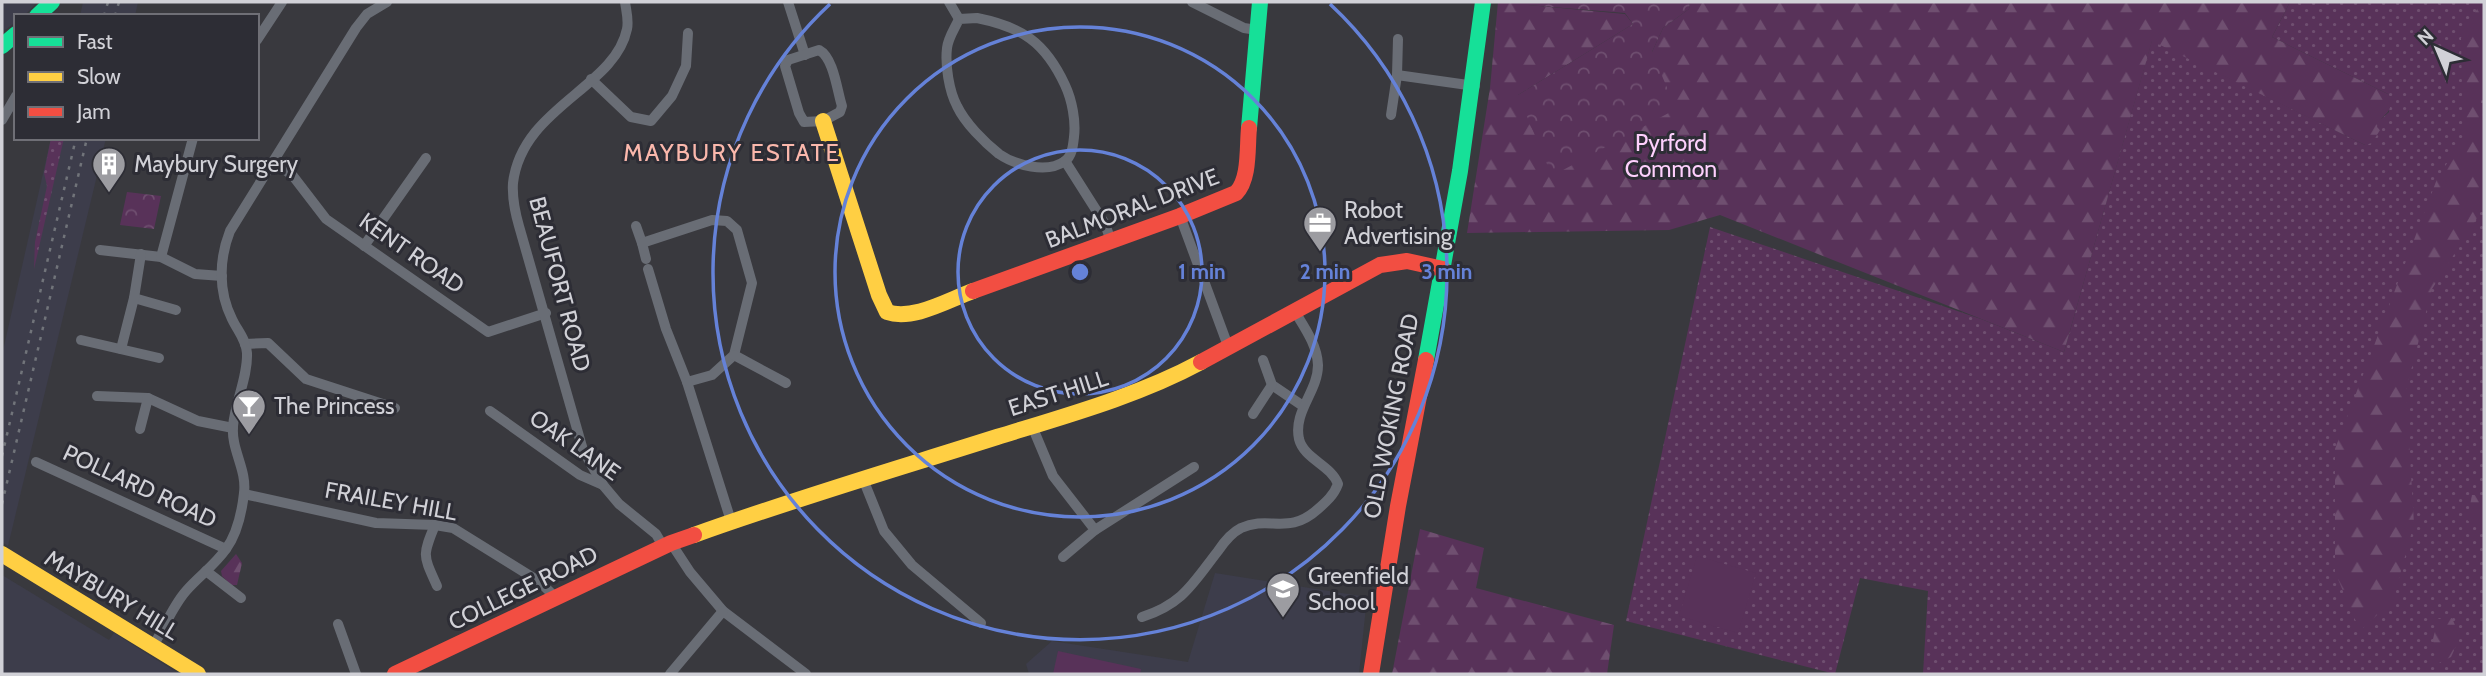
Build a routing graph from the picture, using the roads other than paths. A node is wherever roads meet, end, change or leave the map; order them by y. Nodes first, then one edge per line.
1 (52, 2) edge
2 (282, 2) edge
3 (387, 2) edge
4 (625, 2) edge
5 (788, 2) edge
6 (948, 2) edge
7 (1192, 2) edge
8 (1260, 2) edge
9 (1483, 2) edge
10 (39, 14) edge
11 (959, 19) junction
12 (1257, 30) junction
13 (688, 33) dead end
14 (259, 37) edge
15 (1398, 39) dead end
16 (805, 55) junction
17 (1397, 75) junction
18 (591, 79) junction
19 (1475, 86) junction
20 (14, 99) edge
21 (1391, 115) dead end
22 (2, 120) edge
23 (823, 121) junction
24 (192, 140) edge
25 (426, 158) dead end
26 (274, 161) junction
27 (1065, 161) junction
28 (1180, 216) junction
29 (636, 226) dead end
30 (1111, 241) junction
31 (642, 243) junction
32 (364, 246) junction
33 (100, 250) dead end
34 (141, 254) junction
35 (161, 257) junction
36 (1443, 269) junction
37 (222, 276) junction
38 (134, 299) junction
39 (176, 310) dead end
40 (1294, 310) junction
41 (546, 313) junction
42 (81, 340) dead end
43 (245, 344) junction
44 (1228, 346) junction
45 (121, 349) junction
46 (734, 355) junction
47 (159, 358) dead end
48 (1263, 360) dead end
49 (687, 382) junction
50 (786, 383) dead end
51 (1272, 384) junction
52 (97, 396) dead end
53 (148, 397) junction
54 (1303, 406) junction
55 (395, 408) dead end
56 (490, 411) dead end
57 (1253, 414) dead end
58 (1032, 426) junction
59 (233, 428) junction
60 (140, 429) dead end
61 (36, 462) dead end
62 (1194, 467) dead end
63 (863, 479) junction
64 (603, 485) junction
65 (244, 494) junction
66 (730, 521) junction
67 (435, 525) junction
68 (1095, 530) junction
69 (667, 544) junction
70 (226, 549) junction
71 (2, 554) edge
72 (1063, 557) dead end
73 (206, 572) junction
74 (437, 586) dead end
75 (555, 597) junction
76 (241, 598) dead end
77 (723, 611) junction
78 (1142, 617) dead end
79 (981, 623) dead end
80 (338, 624) dead end
81 (153, 646) junction
82 (198, 674) edge
83 (356, 674) edge
84 (395, 674) edge
85 (670, 674) edge
86 (806, 674) edge
87 (1371, 674) edge

1 - 10 street
2 - 14 street
3 - 26 street
4 - 18 street, BEAUFORT ROAD
5 - 16 street
6 - 11 street
7 - 12 street
8 - 12 street, BALMORAL DRIVE
9 - 19 street, OLD WOKING ROAD
11 - 27 street
11 - 27 street
12 - 28 street, BALMORAL DRIVE
13 - 18 street
15 - 17 street
16 - 23 street
16 - 23 street
17 - 19 street
17 - 21 street
18 - 41 street, BEAUFORT ROAD
19 - 36 street, OLD WOKING ROAD
20 - 22 street
23 - 30 street, BALMORAL DRIVE
24 - 35 street
25 - 32 street
26 - 32 street, KENT ROAD
26 - 37 street
27 - 30 street
28 - 30 street, BALMORAL DRIVE
28 - 44 street
29 - 31 street
31 - 46 street
31 - 49 street
32 - 41 street, KENT ROAD
33 - 34 street
34 - 35 street
34 - 38 street
35 - 37 street
36 - 40 street, EAST HILL
36 - 87 street, OLD WOKING ROAD
37 - 43 street
38 - 39 street
38 - 45 street
40 - 44 street, EAST HILL
40 - 54 street
41 - 64 street, BEAUFORT ROAD
42 - 45 street
43 - 55 street
43 - 59 street
44 - 58 street, EAST HILL
45 - 47 street
46 - 49 street
46 - 50 street
48 - 51 street
49 - 66 street
51 - 54 street
51 - 57 street
52 - 53 street
53 - 59 street
53 - 60 street
54 - 78 street
56 - 64 street, OAK LANE
58 - 63 street, EAST HILL
58 - 68 street
59 - 65 street
61 - 70 street, POLLARD ROAD
62 - 68 street
63 - 66 street, EAST HILL
63 - 79 street
64 - 69 street, OAK LANE
65 - 67 street, FRAILEY HILL
65 - 70 street
66 - 69 street, EAST HILL
67 - 74 street
67 - 75 street, FRAILEY HILL
68 - 72 street
69 - 75 street, COLLEGE ROAD
69 - 77 street, OAK LANE
70 - 73 street
71 - 81 street, MAYBURY HILL
73 - 76 street
73 - 81 street
75 - 84 street, COLLEGE ROAD
77 - 85 street
77 - 86 street, OAK LANE
80 - 83 street
81 - 82 street, MAYBURY HILL

